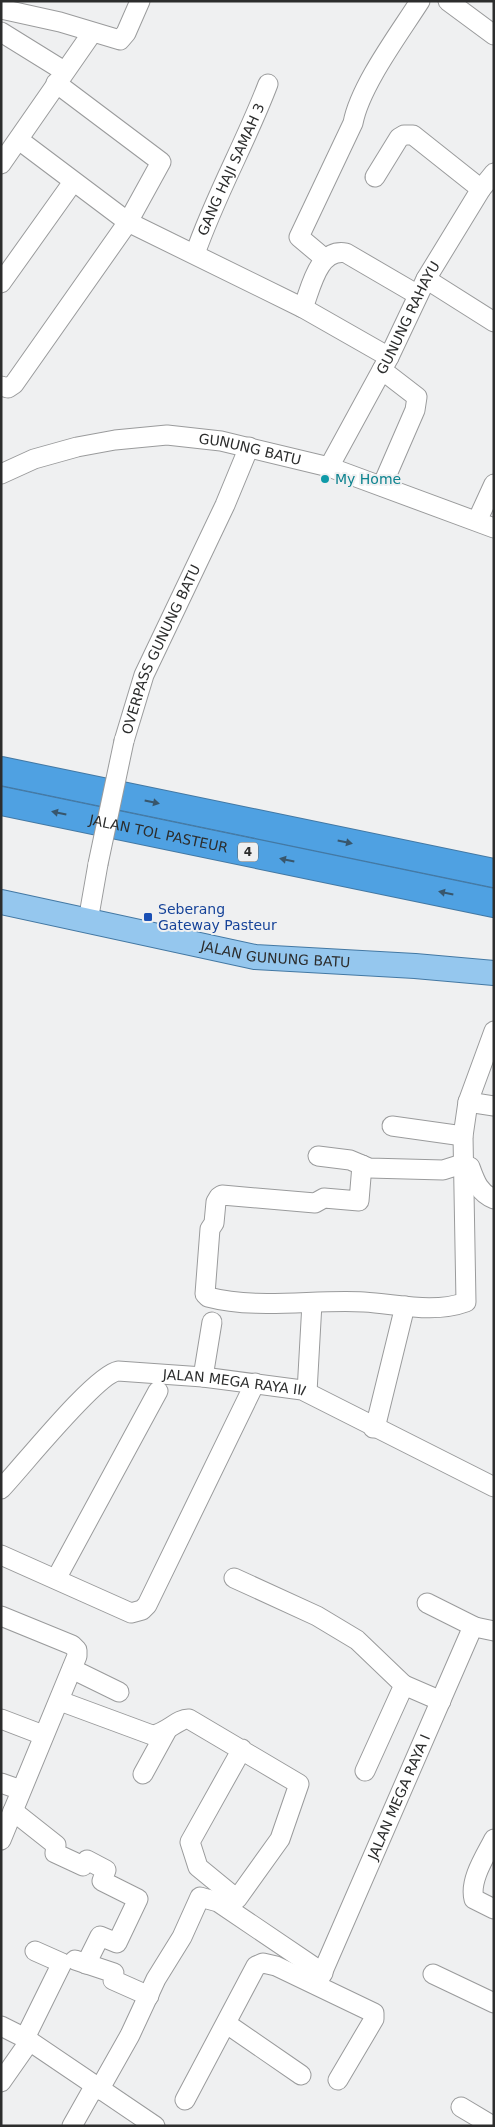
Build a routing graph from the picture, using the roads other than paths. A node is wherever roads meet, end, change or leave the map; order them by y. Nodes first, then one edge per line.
1 (140, 1) edge
2 (420, 1) edge
3 (448, 1) edge
4 (1, 9) edge
5 (92, 32) junction
6 (494, 35) edge
7 (4, 39) edge
8 (60, 77) junction
9 (268, 84) dead end
10 (19, 140) junction
11 (1, 164) edge
12 (494, 172) edge
13 (375, 178) dead end
14 (73, 182) junction
15 (481, 189) junction
16 (128, 222) junction
17 (195, 254) junction
18 (324, 258) junction
19 (1, 283) edge
20 (422, 287) junction
21 (303, 308) junction
22 (494, 322) edge
23 (386, 364) junction
24 (1, 386) edge
25 (249, 447) junction
26 (329, 467) junction
27 (1, 474) edge
28 (494, 484) edge
29 (382, 486) junction
30 (485, 525) edge
31 (1, 771) edge
32 (1, 801) edge
33 (494, 873) edge
34 (1, 902) edge
35 (494, 903) edge
36 (88, 921) junction
37 (494, 973) edge
38 (494, 1031) edge
39 (487, 1064) edge
40 (468, 1102) junction
41 (494, 1106) edge
42 (392, 1126) dead end
43 (463, 1136) junction
44 (318, 1156) dead end
45 (462, 1164) junction
46 (362, 1165) junction
47 (494, 1199) edge
48 (312, 1303) junction
49 (405, 1306) junction
50 (212, 1322) dead end
51 (203, 1378) junction
52 (255, 1384) junction
53 (158, 1391) dead end
54 (307, 1392) junction
55 (374, 1428) junction
56 (494, 1487) edge
57 (1, 1489) edge
58 (1, 1555) edge
59 (234, 1578) dead end
60 (56, 1579) junction
61 (427, 1603) dead end
62 (1, 1616) edge
63 (475, 1627) junction
64 (494, 1630) edge
65 (72, 1669) junction
66 (404, 1685) junction
67 (119, 1692) dead end
68 (60, 1701) junction
69 (441, 1701) junction
70 (1, 1720) edge
71 (166, 1732) junction
72 (43, 1735) junction
73 (242, 1750) junction
74 (365, 1771) dead end
75 (143, 1774) dead end
76 (1, 1783) edge
77 (21, 1790) junction
78 (13, 1811) junction
79 (494, 1839) edge
80 (1, 1840) edge
81 (494, 1908) edge
82 (35, 1951) dead end
83 (62, 1962) junction
84 (86, 1964) junction
85 (433, 1974) dead end
86 (320, 1979) junction
87 (149, 1996) junction
88 (494, 2003) edge
89 (227, 2024) junction
90 (1, 2026) edge
91 (27, 2040) junction
92 (301, 2075) dead end
93 (338, 2080) dead end
94 (1, 2082) edge
95 (96, 2088) junction
96 (185, 2100) dead end
97 (461, 2108) dead end
98 (72, 2126) edge
99 (155, 2126) edge
100 (493, 2126) edge

1 - 5 street
2 - 18 street
3 - 6 street
4 - 5 street
5 - 8 street
7 - 8 street
8 - 10 street
8 - 16 street
9 - 17 street, GANG HAJI SAMAH 3
10 - 11 street
10 - 14 street
12 - 15 street, GUNUNG RAHAYU
13 - 15 street
14 - 16 street
14 - 19 street
15 - 20 street, GUNUNG RAHAYU
16 - 17 street
16 - 24 street
17 - 21 street
18 - 20 street
18 - 21 street
20 - 22 street
20 - 23 street, GUNUNG RAHAYU
21 - 23 street
23 - 26 street, GUNUNG RAHAYU
23 - 29 street
25 - 26 street, GUNUNG BATU
25 - 27 street, GUNUNG BATU
25 - 36 street, OVERPASS GUNUNG BATU, bridge
26 - 29 street, GUNUNG BATU
28 - 30 street
29 - 30 street, GUNUNG BATU
31 -> 33 highway, 4
35 -> 32 highway, JALAN TOL PASTEUR / 4
34 - 36 main road, JALAN GUNUNG BATU
36 - 37 main road, JALAN GUNUNG BATU
38 - 39 street
39 - 40 street
40 - 41 street
40 - 43 street
42 - 43 street
43 - 45 street
44 - 46 street
45 - 46 street
45 - 47 street
45 - 49 street
46 - 48 street
48 - 49 street
48 - 54 street
49 - 55 street
50 - 51 street
51 - 52 street, JALAN MEGA RAYA III
51 - 57 street, JALAN MEGA RAYA III
52 - 54 street, JALAN MEGA RAYA III
52 - 60 street
53 - 60 street
54 - 55 street, JALAN MEGA RAYA III
55 - 56 street, JALAN MEGA RAYA III
58 - 60 street
59 - 66 street
61 - 63 street
62 - 65 street
63 - 64 street
63 - 69 street, JALAN MEGA RAYA I
65 - 67 street
65 - 68 street
66 - 69 street
66 - 74 street
68 - 71 street
68 - 72 street
69 - 86 street, JALAN MEGA RAYA I
70 - 72 street
71 - 73 street
71 - 75 street
72 - 77 street
73 - 73 street
76 - 77 street
77 - 78 street
78 - 80 street
78 - 84 street
79 - 81 street
82 - 83 street
83 - 84 street
83 - 91 street
84 - 87 street
85 - 88 street
86 - 87 street
86 - 89 street
86 - 93 street
87 - 95 street
89 - 92 street
89 - 96 street
90 - 91 street
91 - 94 street
91 - 95 street
95 - 98 street
95 - 99 street
97 - 100 street

